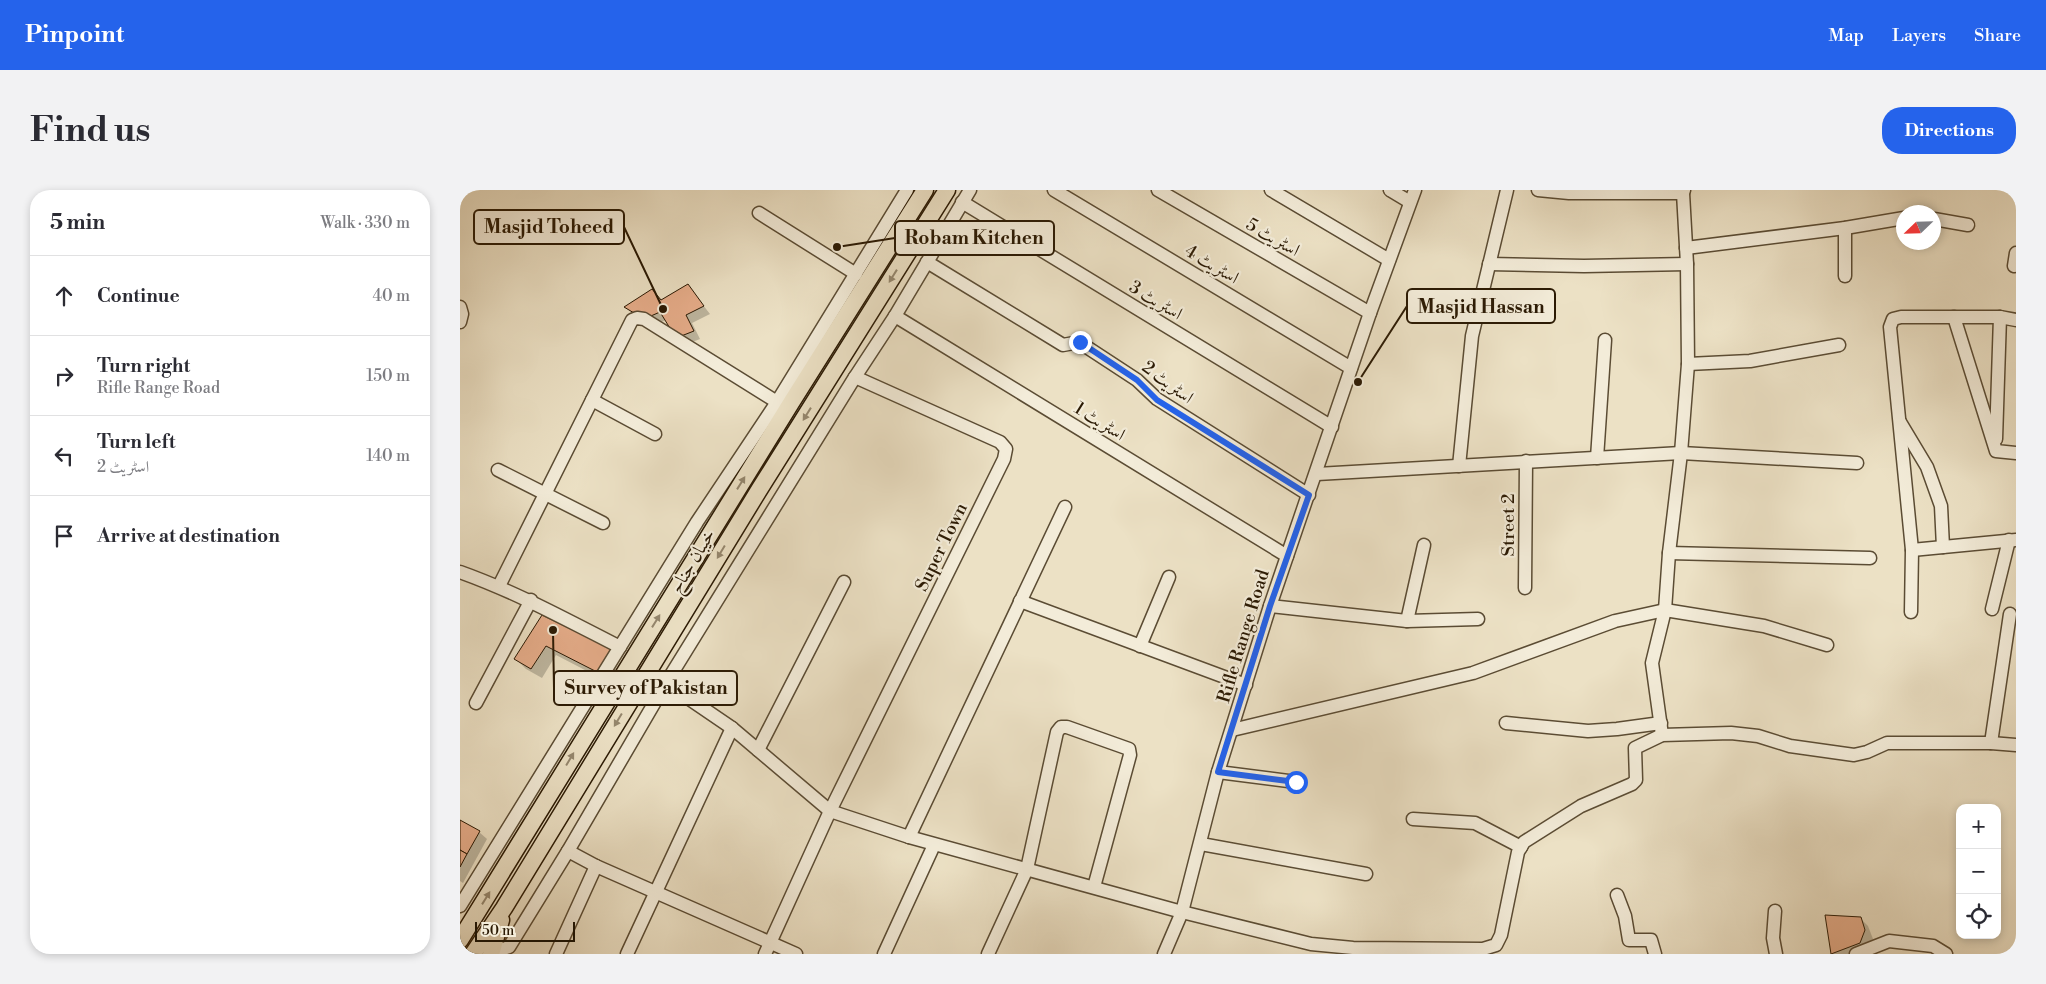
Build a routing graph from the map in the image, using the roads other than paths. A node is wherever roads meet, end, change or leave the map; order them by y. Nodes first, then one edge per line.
1 (907, 190) edge
2 (925, 190) edge
3 (946, 190) edge
4 (970, 190) edge
5 (1054, 190) edge
6 (1158, 190) edge
7 (1271, 190) edge
8 (1390, 190) edge
9 (1416, 190) edge
10 (1507, 190) edge
11 (1538, 190) edge
12 (1683, 191) edge
13 (962, 202) junction
14 (1410, 202) junction
15 (759, 213) dead end
16 (1896, 219) edge
17 (1941, 220) edge
18 (1968, 225) dead end
19 (1845, 228) junction
20 (1686, 248) junction
21 (2016, 253) edge
22 (1389, 260) junction
23 (927, 262) junction
24 (1489, 264) junction
25 (1687, 264) junction
26 (2014, 266) dead end
27 (856, 274) junction
28 (1845, 276) dead end
29 (460, 307) edge
30 (1370, 313) junction
31 (895, 316) junction
32 (1954, 317) junction
33 (2000, 317) junction
34 (2016, 320) edge
35 (460, 322) edge
36 (1605, 340) dead end
37 (1839, 345) dead end
38 (1688, 364) junction
39 (1351, 368) junction
40 (855, 377) junction
41 (592, 400) junction
42 (777, 402) junction
43 (1898, 418) junction
44 (1332, 427) junction
45 (656, 434) dead end
46 (1996, 451) junction
47 (1681, 453) junction
48 (2016, 453) edge
49 (1597, 458) junction
50 (1526, 461) junction
51 (1857, 463) dead end
52 (1459, 466) junction
53 (498, 470) dead end
54 (1316, 474) junction
55 (545, 494) junction
56 (1309, 495) junction
57 (1065, 507) dead end
58 (603, 523) dead end
59 (2012, 540) edge
60 (1424, 545) dead end
61 (1943, 547) junction
62 (1912, 550) junction
63 (1669, 553) junction
64 (1287, 556) junction
65 (1870, 558) dead end
66 (2010, 565) edge
67 (460, 572) edge
68 (1169, 577) dead end
69 (844, 582) dead end
70 (499, 586) junction
71 (1525, 588) dead end
72 (531, 600) junction
73 (1020, 601) junction
74 (1270, 606) junction
75 (1992, 609) dead end
76 (1665, 610) junction
77 (1911, 612) dead end
78 (2010, 614) dead end
79 (1478, 619) dead end
80 (1407, 621) junction
81 (1827, 645) dead end
82 (1140, 646) junction
83 (620, 648) junction
84 (666, 683) junction
85 (1246, 685) junction
86 (476, 703) dead end
87 (1506, 723) dead end
88 (732, 728) junction
89 (1661, 729) junction
90 (1232, 730) junction
91 (1991, 743) junction
92 (2016, 746) edge
93 (758, 750) junction
94 (1218, 772) junction
95 (1296, 782) dead end
96 (830, 811) junction
97 (1413, 819) dead end
98 (909, 838) junction
99 (1201, 844) junction
100 (934, 845) junction
101 (1521, 847) junction
102 (568, 851) junction
103 (596, 866) junction
104 (1027, 869) junction
105 (1366, 874) dead end
106 (1094, 887) junction
107 (656, 893) junction
108 (1617, 895) dead end
109 (460, 906) edge
110 (504, 908) junction
111 (1775, 911) dead end
112 (1182, 912) junction
113 (460, 940) edge
114 (767, 949) edge
115 (1352, 951) edge
116 (473, 954) edge
117 (492, 954) edge
118 (556, 954) edge
119 (627, 954) edge
120 (796, 954) edge
121 (884, 954) edge
122 (988, 954) edge
123 (1164, 954) edge
124 (1655, 954) edge
125 (1776, 954) edge
126 (1856, 954) edge
127 (1946, 954) edge

1 - 27 street
113 -> 2 main road, خیبان جناح
3 -> 110 main road, خیبان جناح
4 - 13 street
5 - 39 street, اسٹریٹ 4
6 - 30 street, اسٹریٹ 5
7 - 22 street
8 - 14 street
9 - 14 street, Rifle Range Road
10 - 24 street
11 - 12 street
12 - 20 street
13 - 23 street
13 - 44 street, اسٹریٹ 3
14 - 22 street, Rifle Range Road
15 - 27 street
16 - 19 street
17 - 18 street
19 - 20 street
19 - 28 street
20 - 25 street
21 - 26 street
22 - 30 street, Rifle Range Road
23 - 31 street
23 - 56 street, اسٹریٹ 2
24 - 25 street
24 - 52 street
25 - 38 street
27 - 42 street
29 - 35 street
30 - 39 street, Rifle Range Road
31 - 40 street
31 - 64 street, اسٹریٹ 1
32 - 33 street
32 - 43 street
32 - 46 street
33 - 34 street
33 - 46 street
36 - 49 street
37 - 38 street
38 - 47 street
39 - 44 street, Rifle Range Road
40 - 84 street
40 - 96 street, Super Town
41 - 42 street
41 - 45 street
41 - 55 street
42 - 83 street
43 - 61 street
43 - 62 street
44 - 54 street, Rifle Range Road
46 - 48 street
47 - 49 street
47 - 51 street
47 - 63 street
49 - 50 street
50 - 52 street
50 - 71 street, Street 2
52 - 54 street
53 - 55 street
54 - 56 street, Rifle Range Road
55 - 58 street
55 - 70 street
56 - 64 street, Rifle Range Road
57 - 73 street
59 - 61 street
59 - 66 street
60 - 80 street
61 - 62 street
62 - 77 street
63 - 65 street
63 - 76 street
64 - 74 street, Rifle Range Road
66 - 75 street
67 - 70 street
68 - 82 street
69 - 93 street
70 - 72 street
72 - 83 street
72 - 86 street
73 - 82 street
73 - 98 street
74 - 80 street
74 - 85 street, Rifle Range Road
76 - 81 street
76 - 89 street
76 - 90 street
78 - 91 street
79 - 80 street
82 - 85 street
83 - 109 street
84 - 88 street
84 - 102 street
85 - 90 street, Rifle Range Road
87 - 89 street
88 - 93 street
88 - 107 street
89 - 91 street
89 - 101 street
90 - 94 street, Rifle Range Road
91 - 92 street
93 - 96 street
94 - 95 street
94 - 99 street, Rifle Range Road
96 - 98 street
96 - 114 street
97 - 101 street
98 - 100 street
99 - 105 street
99 - 112 street, Rifle Range Road
100 - 104 street
100 - 121 street
101 - 115 street
102 - 103 street
102 - 117 street
103 - 107 street
103 - 118 street
104 - 106 street
104 - 106 street
104 - 122 street
106 - 112 street
107 - 114 street
107 - 119 street
108 - 124 street
110 - 116 main road, خیبان جناح
110 - 117 main road
111 - 125 street
112 - 115 street
112 - 123 street, Rifle Range Road
114 - 120 street
126 - 127 street

